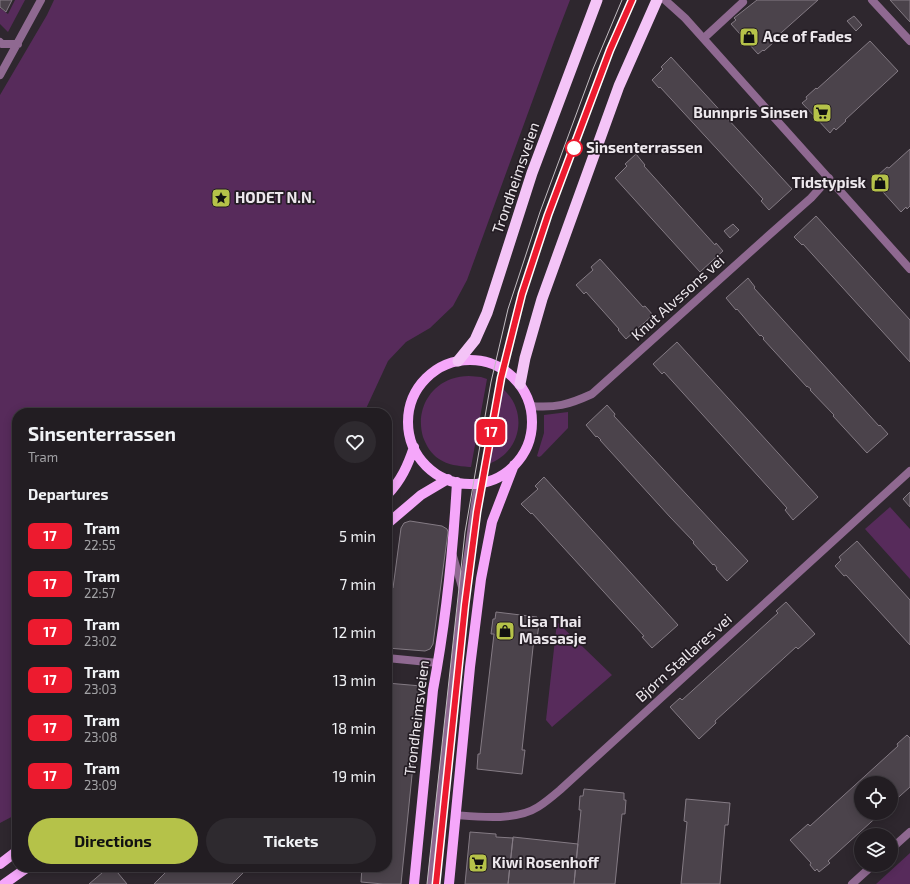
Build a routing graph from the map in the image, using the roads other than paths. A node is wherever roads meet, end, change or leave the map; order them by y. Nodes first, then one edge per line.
1 (41, 0) edge
2 (597, 0) edge
3 (657, 0) edge
4 (665, 0) edge
5 (872, 0) edge
6 (743, 2) dead end
7 (704, 38) junction
8 (910, 41) edge
9 (0, 42) edge
10 (18, 44) junction
11 (0, 75) edge
12 (829, 178) junction
13 (910, 269) edge
14 (458, 361) junction
15 (520, 384) junction
16 (530, 406) junction
17 (414, 447) junction
18 (514, 465) junction
19 (910, 472) edge
20 (453, 480) junction
21 (478, 483) junction
22 (392, 488) edge
23 (392, 520) edge
24 (452, 555) junction
25 (463, 589) junction
26 (392, 658) edge
27 (438, 663) junction
28 (455, 815) junction
29 (910, 832) edge
30 (898, 843) edge
31 (12, 855) edge
32 (0, 864) edge
33 (21, 872) edge
34 (865, 872) edge
35 (4, 884) edge
36 (414, 884) edge
37 (431, 884) edge
38 (448, 884) edge
39 (852, 884) edge

1 - 10 street
2 - 14 highway, Trondheimsveien
3 - 15 highway
4 - 7 street
5 - 8 street
6 - 7 street
7 - 12 street
9 - 10 street
10 - 11 street
12 - 13 street
12 - 16 street, Knut Alvssons vei
14 - 15 main road
14 - 17 main road
15 - 16 main road
16 - 18 main road
17 - 20 main road
17 - 22 main road
18 - 21 main road
18 - 28 main road
19 - 28 street, Bjørn Stallares vei
20 - 21 main road
20 - 23 main road
20 - 24 main road, Trondheimsveien
21 - 25 street
24 - 25 street, Trondheimsveien
24 - 27 main road, Trondheimsveien
25 - 37 street
26 - 27 street
27 - 36 main road, Trondheimsveien
28 - 38 main road
29 - 30 street
31 - 32 main road
33 - 35 main road
34 - 39 street

